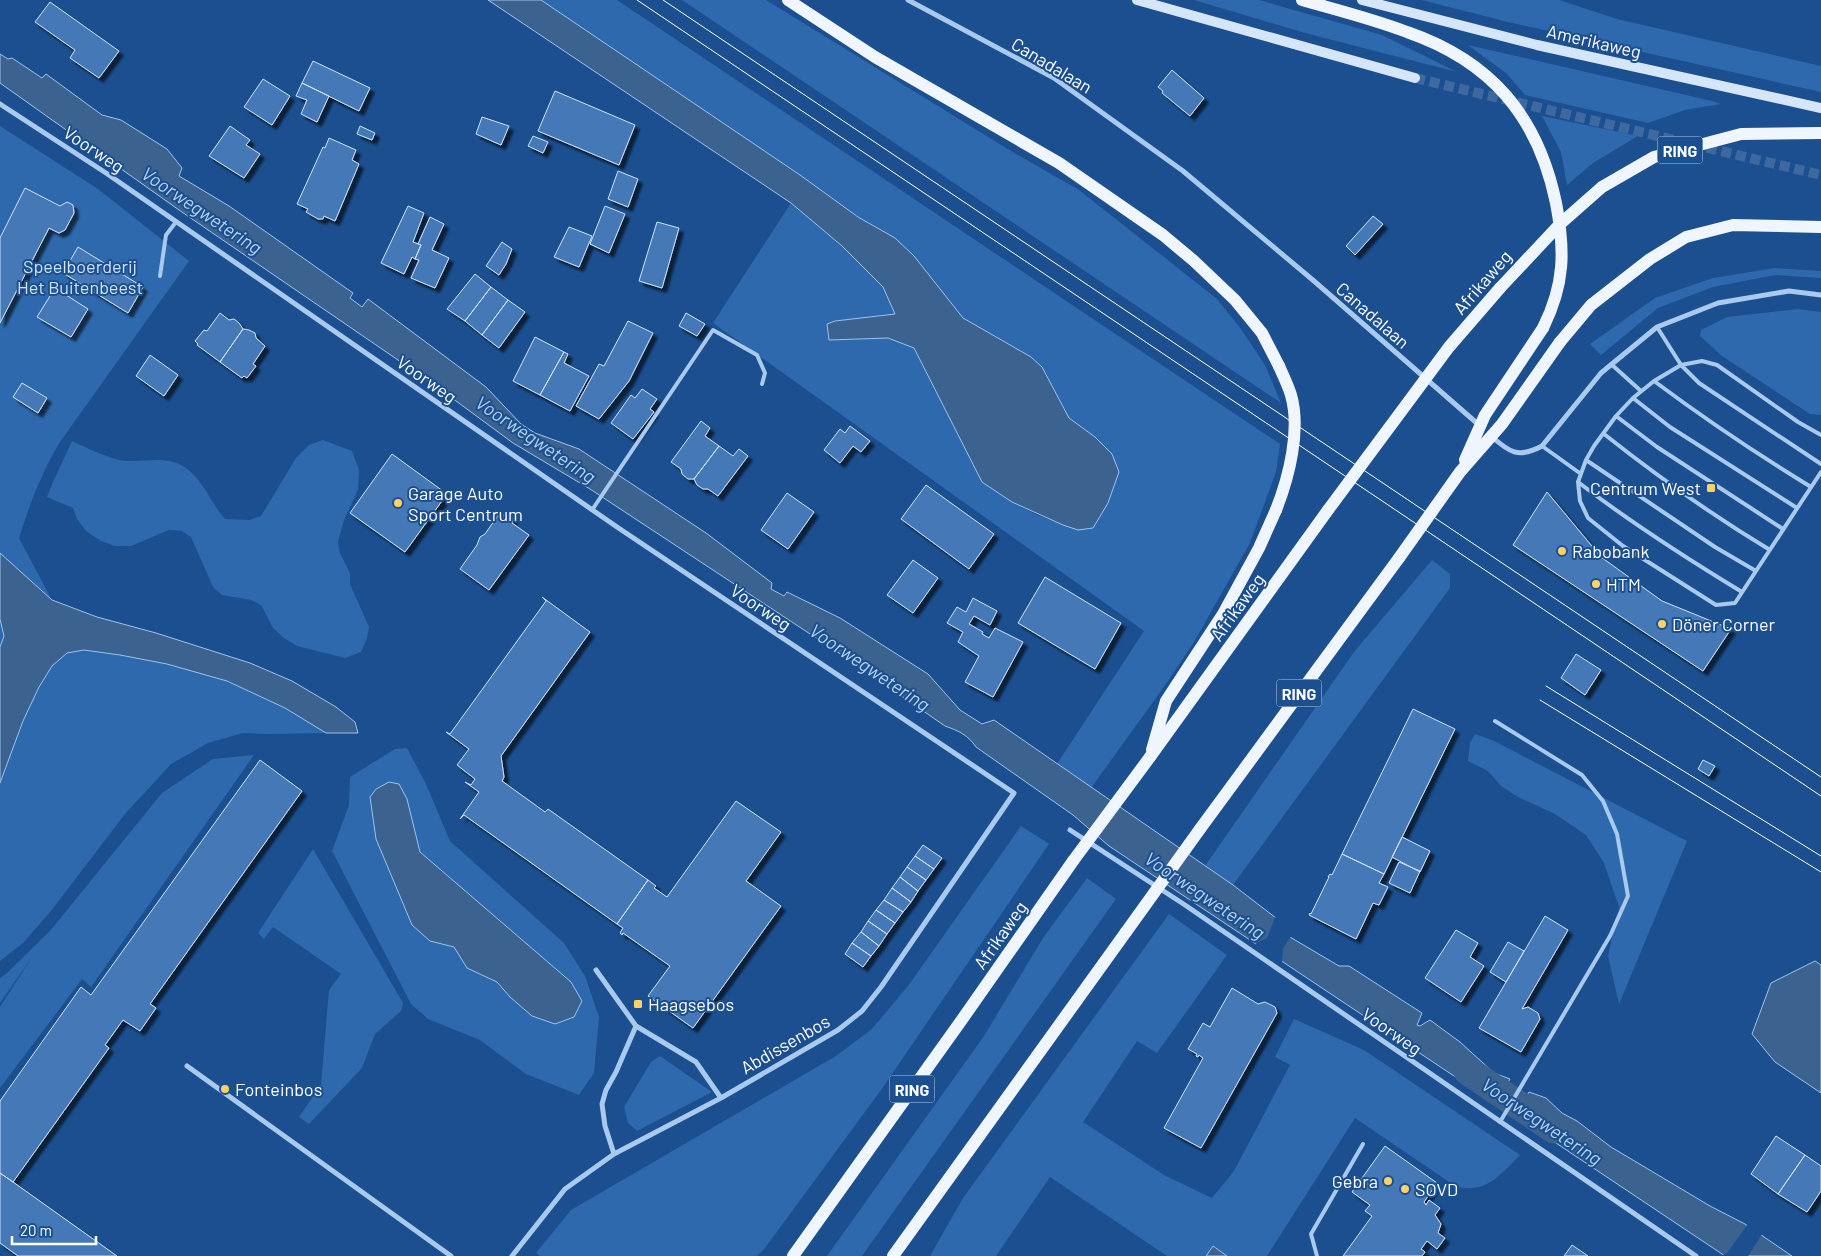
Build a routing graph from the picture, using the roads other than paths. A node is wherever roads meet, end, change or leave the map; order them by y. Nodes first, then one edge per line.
1 (788, 0) edge
2 (908, 0) edge
3 (1137, 0) edge
4 (1302, 0) edge
5 (1362, 0) edge
6 (1415, 78) tunnel mouth
7 (0, 104) edge
8 (1821, 108) edge
9 (1821, 133) edge
10 (176, 222) junction
11 (1560, 224) junction
12 (1821, 227) edge
13 (160, 276) dead end
14 (1821, 295) edge
15 (1656, 327) junction
16 (1611, 364) junction
17 (1681, 365) junction
18 (1654, 381) junction
19 (762, 384) dead end
20 (1641, 391) junction
21 (1633, 398) junction
22 (1616, 416) junction
23 (1604, 434) junction
24 (1821, 435) edge
25 (1542, 446) junction
26 (1586, 460) junction
27 (1821, 464) edge
28 (1460, 472) junction
29 (1821, 472) edge
30 (1581, 474) junction
31 (1578, 482) junction
32 (1811, 487) junction
33 (1797, 508) junction
34 (592, 510) junction
35 (1783, 529) junction
36 (1770, 550) junction
37 (1756, 571) junction
38 (1742, 592) junction
39 (1495, 721) dead end
40 (1150, 757) junction
41 (1014, 793) joint
42 (1070, 830) dead end
43 (596, 970) dead end
44 (636, 1026) junction
45 (187, 1066) dead end
46 (721, 1098) junction
47 (1500, 1122) junction
48 (1363, 1144) dead end
49 (614, 1154) junction
50 (451, 1256) edge
51 (512, 1256) edge
52 (793, 1256) edge
53 (893, 1256) edge
54 (1317, 1256) edge
55 (1696, 1256) edge

1 - 40 main road, bridge
2 - 25 street, Canadalaan
3 - 6 main road
4 - 11 main road
5 - 8 main road, Amerikaweg
7 - 10 street, Voorweg
9 - 11 main road, Afrikaweg / RING
10 - 13 lane
10 - 34 street, Voorweg
11 - 28 main road, bridge
11 - 40 main road, Afrikaweg / RING, bridge
12 - 28 main road, RING, bridge
14 - 15 street
15 - 16 street
15 - 17 lane
16 - 20 lane
16 - 25 street
17 - 18 lane
17 - 24 lane
17 - 27 lane
18 - 20 lane
18 - 32 lane
19 - 34 lane
20 - 21 lane
21 - 22 lane
21 - 33 lane
22 - 23 lane
22 - 35 lane
23 - 26 lane
23 - 36 lane
25 - 30 lane
26 - 30 lane
26 - 37 lane
28 - 53 main road, RING, bridge
29 - 32 lane
30 - 31 lane
31 - 38 lane
31 - 38 lane
32 - 33 lane
33 - 35 lane
34 - 41 street, Voorweg
35 - 36 lane
36 - 37 lane
37 - 38 lane
39 - 47 lane
40 - 52 main road, Afrikaweg / RING, bridge
41 - 46 street, Abdissenbos
42 - 47 street, Voorweg
43 - 44 street
44 - 46 street
44 - 49 street
45 - 50 street
46 - 49 street, Abdissenbos
47 - 55 street, Voorweg
48 - 54 lane
49 - 51 street, Abdissenbos

